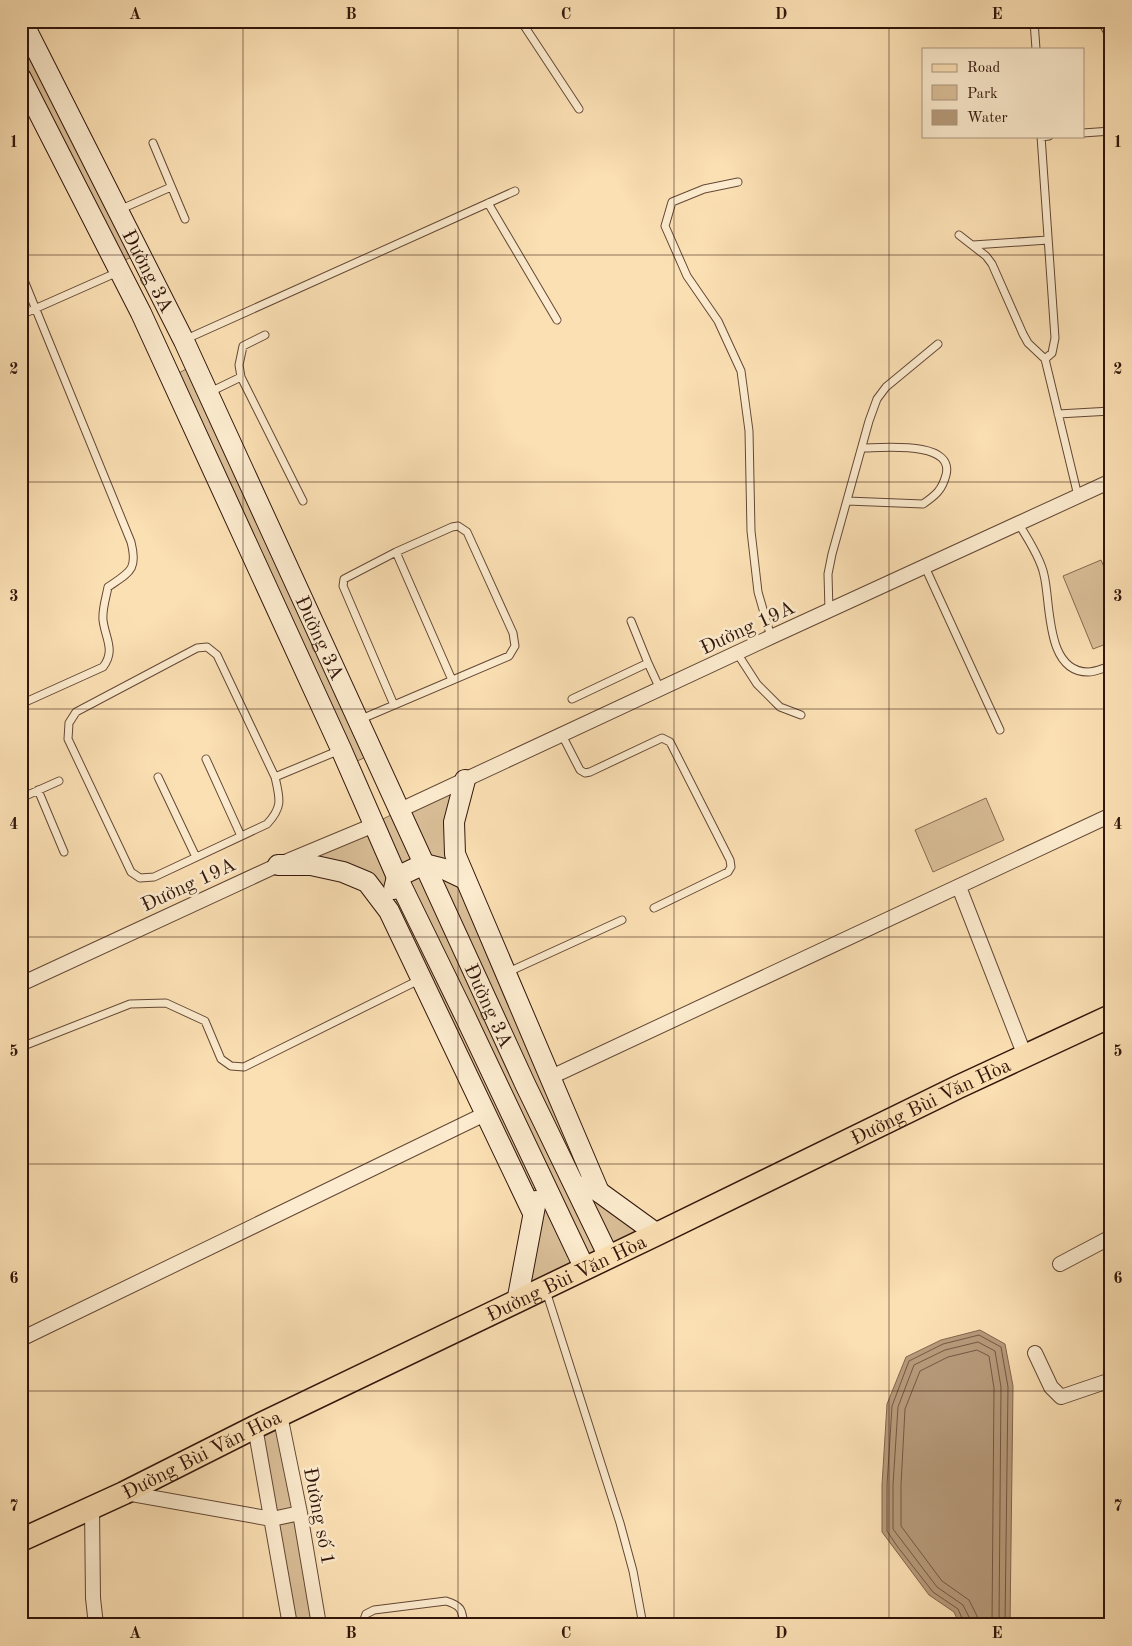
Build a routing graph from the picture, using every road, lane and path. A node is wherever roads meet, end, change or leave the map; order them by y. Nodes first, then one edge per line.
1 (22, 21) edge
2 (521, 21) edge
3 (1034, 21) edge
4 (1101, 21) edge
5 (1111, 38) edge
6 (1036, 48) edge
7 (21, 78) edge
8 (579, 109) dead end
9 (1111, 131) edge
10 (1084, 133) edge
11 (1041, 138) edge
12 (153, 143) dead end
13 (738, 182) dead end
14 (171, 187) junction
15 (515, 191) dead end
16 (488, 203) junction
17 (118, 211) junction
18 (185, 220) dead end
19 (959, 235) dead end
20 (1048, 240) junction
21 (972, 245) junction
22 (120, 271) junction
23 (21, 273) edge
24 (165, 302) junction
25 (36, 309) junction
26 (141, 313) junction
27 (21, 315) edge
28 (558, 320) dead end
29 (265, 335) dead end
30 (184, 340) junction
31 (938, 344) dead end
32 (1045, 359) junction
33 (241, 377) junction
34 (208, 393) junction
35 (1111, 411) edge
36 (1058, 414) junction
37 (862, 448) junction
38 (1111, 481) edge
39 (1078, 496) junction
40 (303, 501) dead end
41 (847, 501) junction
42 (1018, 523) junction
43 (396, 552) junction
44 (925, 567) junction
45 (829, 611) junction
46 (631, 622) dead end
47 (771, 637) junction
48 (738, 652) junction
49 (648, 663) junction
50 (1111, 666) edge
51 (452, 680) junction
52 (660, 689) junction
53 (572, 699) dead end
54 (21, 704) edge
55 (394, 705) junction
56 (800, 715) dead end
57 (359, 721) junction
58 (1000, 730) dead end
59 (562, 735) junction
60 (341, 749) junction
61 (206, 759) dead end
62 (158, 777) dead end
63 (275, 777) junction
64 (465, 780) junction
65 (59, 781) dead end
66 (38, 790) junction
67 (21, 798) edge
68 (400, 810) junction
69 (1111, 815) edge
70 (374, 825) junction
71 (241, 836) junction
72 (64, 852) dead end
73 (196, 858) junction
74 (424, 864) junction
75 (278, 865) junction
76 (397, 877) junction
77 (464, 879) junction
78 (959, 886) junction
79 (654, 908) dead end
80 (389, 911) junction
81 (622, 920) dead end
82 (506, 973) junction
83 (422, 978) junction
84 (21, 984) edge
85 (1111, 1016) edge
86 (21, 1047) edge
87 (1025, 1056) junction
88 (549, 1078) junction
89 (485, 1114) junction
90 (565, 1167) junction
91 (541, 1179) junction
92 (599, 1192) junction
93 (534, 1213) junction
94 (657, 1234) junction
95 (1111, 1237) edge
96 (609, 1257) junction
97 (1060, 1264) dead end
98 (585, 1269) junction
99 (545, 1288) junction
100 (517, 1302) junction
101 (21, 1339) edge
102 (1035, 1353) dead end
103 (1111, 1380) edge
104 (280, 1415) junction
105 (255, 1427) junction
106 (124, 1493) junction
107 (92, 1508) junction
108 (300, 1513) junction
109 (272, 1520) junction
110 (21, 1540) edge
111 (96, 1625) edge
112 (290, 1625) edge
113 (319, 1625) edge
114 (362, 1625) edge
115 (464, 1625) edge
116 (643, 1625) edge

1 - 17 street, Đường 3A
2 - 8 lane
3 - 6 lane
4 - 5 lane
7 - 22 street, Đường 3A
9 - 10 lane
11 - 20 lane
12 - 14 lane
13 - 47 lane
14 - 17 lane
14 - 18 lane
15 - 16 lane
16 - 28 lane
16 - 30 lane
17 - 24 street, Đường 3A
19 - 21 lane
20 - 21 lane
20 - 32 lane
21 - 32 lane
22 - 25 lane
22 - 26 street, Đường 3A
23 - 25 lane
24 - 26 street
24 - 30 street, Đường 3A
25 - 27 lane
25 - 54 lane
26 - 60 street, Đường 3A
29 - 33 lane
30 - 34 street, Đường 3A
31 - 37 lane
32 - 36 lane
33 - 34 lane
33 - 40 lane
34 - 57 street, Đường 3A
35 - 36 lane
36 - 39 lane
37 - 41 lane
37 - 41 lane
38 - 39 street, Đường 19A
39 - 42 street, Đường 19A
41 - 45 lane
42 - 44 street, Đường 19A
42 - 50 lane
43 - 51 lane
43 - 51 lane
43 - 55 lane
44 - 45 street, Đường 19A
44 - 58 lane
45 - 47 street, Đường 19A
46 - 49 lane
47 - 48 street, Đường 19A
48 - 52 street, Đường 19A
48 - 56 lane
49 - 52 lane
49 - 53 lane
51 - 55 lane
52 - 59 street, Đường 19A
55 - 57 lane
57 - 68 street, Đường 3A
59 - 64 street, Đường 19A
59 - 79 lane
60 - 63 lane
60 - 70 street, Đường 3A
61 - 71 lane
62 - 73 lane
63 - 71 lane
63 - 73 lane
64 - 68 street, Đường 19A
64 - 77 street, Đường 3A
65 - 66 lane
66 - 67 lane
66 - 72 lane
68 - 70 street
68 - 74 street, Đường 3A
69 - 78 street
70 - 75 street, Đường 19A
70 - 76 street, Đường 3A
71 - 73 lane
74 - 76 street
74 - 77 street
74 - 90 street, Đường 3A
75 - 80 street
75 - 84 street, Đường 19A
76 - 80 street
76 - 91 street, Đường 3A
77 - 82 street, Đường 3A
78 - 87 street
78 - 88 street
80 - 83 street
81 - 82 lane
82 - 88 street, Đường 3A
83 - 86 lane
83 - 89 street
85 - 87 main road, Đường Bùi Văn Hòa
87 - 94 main road, Đường Bùi Văn Hòa
88 - 92 street, Đường 3A
89 - 93 street
89 - 101 street
90 - 92 street
90 - 96 street, Đường 3A
91 - 93 street
91 - 98 street, Đường 3A
92 - 94 street
93 - 100 street
94 - 96 main road, Đường Bùi Văn Hòa
95 - 97 street
96 - 98 main road, Đường Bùi Văn Hòa
98 - 99 main road, Đường Bùi Văn Hòa
99 - 100 main road, Đường Bùi Văn Hòa
99 - 116 lane
100 - 104 main road, Đường Bùi Văn Hòa
102 - 103 street
104 - 105 main road, Đường Bùi Văn Hòa
104 - 108 street, Đường số 1
105 - 106 main road, Đường Bùi Văn Hòa
105 - 109 street
106 - 107 main road, Đường Bùi Văn Hòa
106 - 109 street
107 - 110 main road, Đường Bùi Văn Hòa
107 - 111 street
108 - 109 street
108 - 113 street, Đường số 1
109 - 112 street
114 - 115 lane

